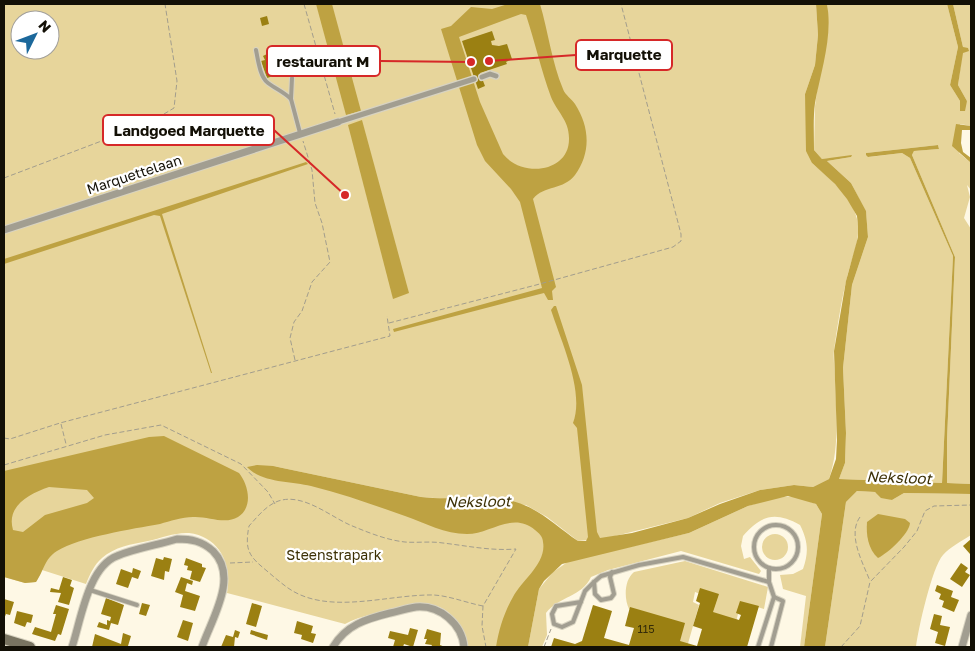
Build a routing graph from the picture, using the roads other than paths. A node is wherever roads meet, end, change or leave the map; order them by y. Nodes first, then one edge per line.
1 (256, 50) dead end
2 (496, 76) dead end
3 (482, 77) dead end
4 (292, 78) dead end
5 (474, 79) dead end
6 (291, 100) junction
7 (338, 122) joint
8 (300, 133) junction
9 (4, 230) edge
10 (769, 568) junction
11 (612, 572) junction
12 (594, 582) junction
13 (769, 582) junction
14 (90, 590) junction
15 (774, 597) junction
16 (581, 602) junction
17 (137, 605) dead end
18 (971, 615) edge
19 (4, 640) edge
20 (30, 647) edge
21 (72, 647) edge
22 (202, 647) edge
23 (333, 647) edge
24 (464, 647) edge
25 (758, 647) edge
26 (771, 647) edge
27 (962, 647) edge

1 - 6 lane
2 - 3 street
4 - 6 lane
5 - 7 street, Marquettelaan
6 - 8 lane
7 - 8 street, Marquettelaan
8 - 9 street, Marquettelaan
10 - 10 lane
10 - 13 lane
11 - 12 lane
11 - 12 lane
11 - 13 lane
12 - 16 lane
13 - 15 lane
14 - 17 lane
14 - 21 street
14 - 22 street
15 - 25 lane
15 - 26 lane
16 - 16 lane
18 - 27 street
19 - 20 main road
23 - 24 street

